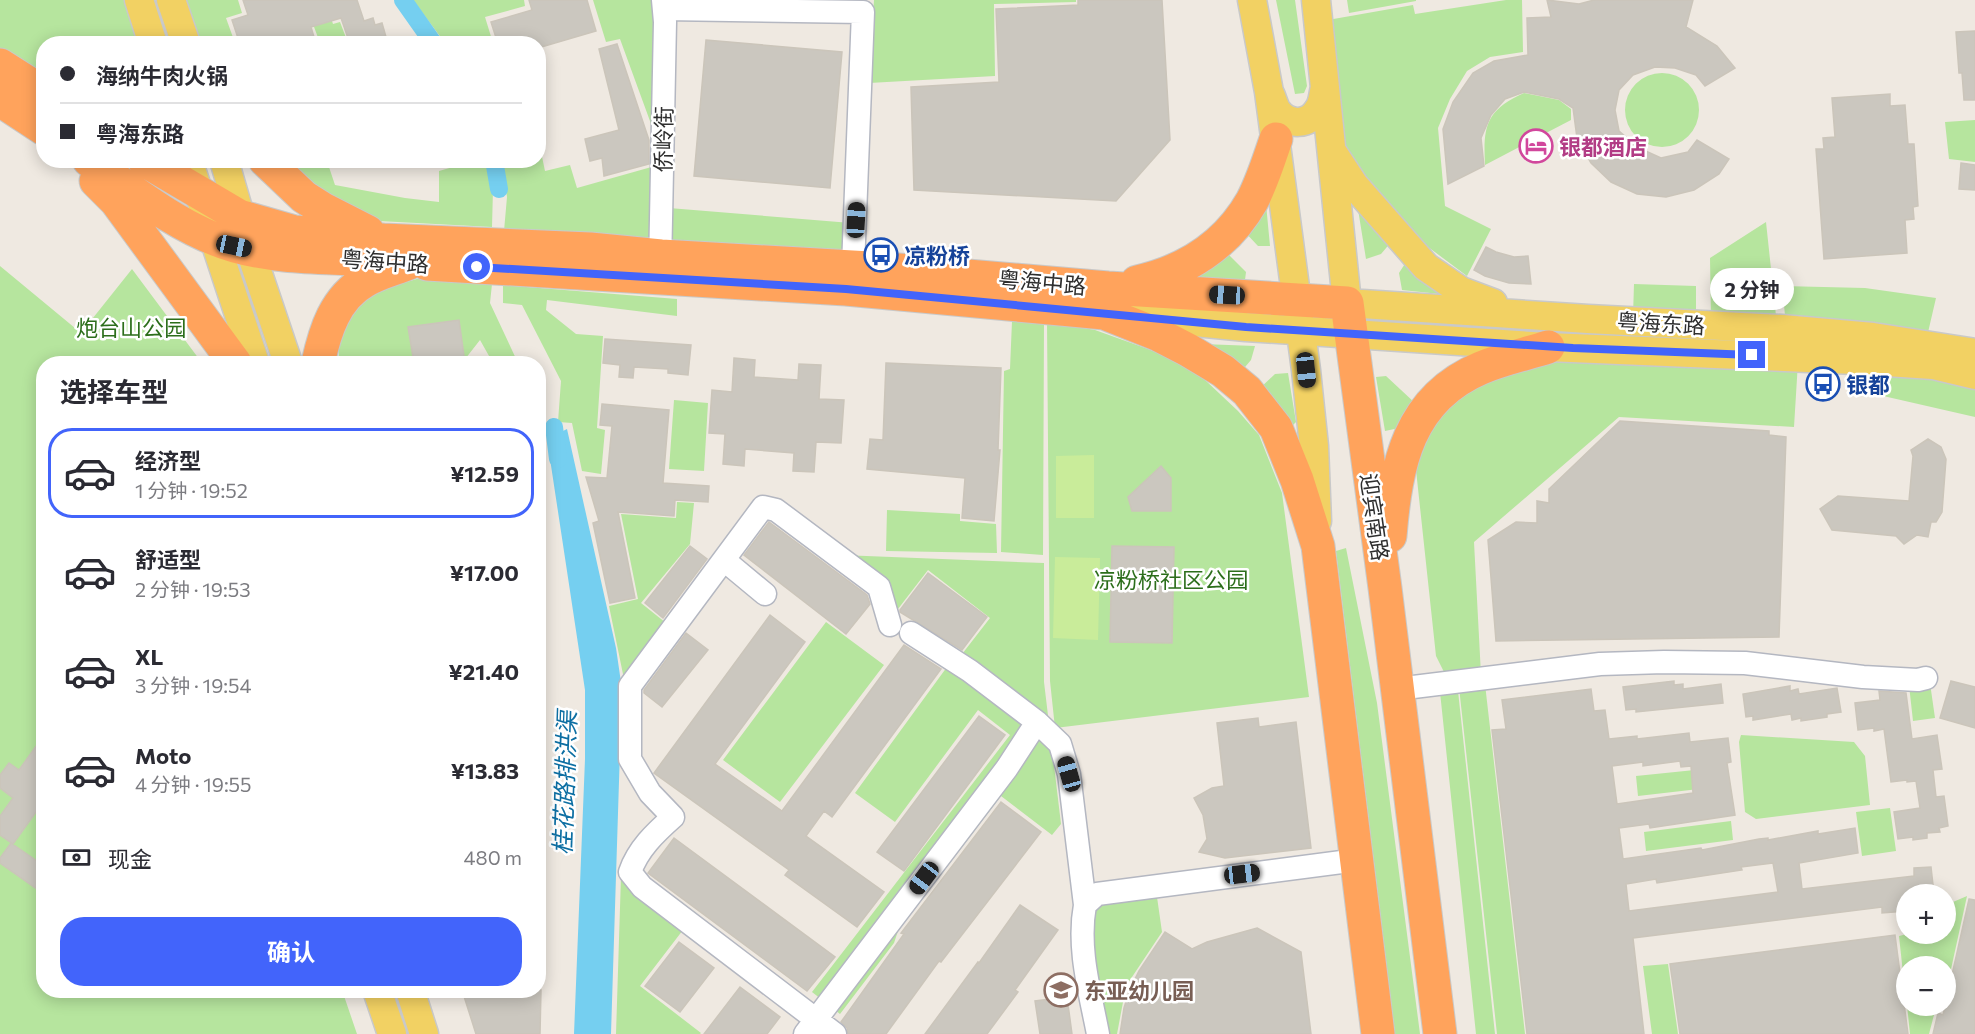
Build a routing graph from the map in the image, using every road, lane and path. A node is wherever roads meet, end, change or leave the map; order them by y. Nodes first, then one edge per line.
1 (139, 0) edge
2 (171, 0) edge
3 (1252, 0) edge
4 (1316, 0) edge
5 (663, 4) edge
6 (150, 36) edge
7 (183, 36) edge
8 (0, 65) edge
9 (1325, 87) junction
10 (36, 88) edge
11 (1269, 92) junction
12 (0, 100) edge
13 (36, 124) edge
14 (1276, 140) junction
15 (1331, 151) junction
16 (83, 168) edge
17 (101, 168) edge
18 (168, 168) edge
19 (226, 168) edge
20 (273, 168) edge
21 (193, 176) edge
22 (239, 216) junction
23 (213, 237) junction
24 (383, 240) junction
25 (250, 250) junction
26 (409, 263) junction
27 (660, 267) junction
28 (853, 267) junction
29 (1106, 301) junction
30 (1520, 314) junction
31 (1299, 315) junction
32 (1349, 318) junction
33 (1548, 347) junction
34 (1975, 353) edge
35 (231, 356) edge
36 (253, 356) edge
37 (286, 356) edge
38 (319, 356) edge
39 (1975, 375) edge
40 (1318, 546) junction
41 (724, 560) junction
42 (1385, 588) junction
43 (765, 594) dead end
44 (1926, 678) dead end
45 (1397, 689) junction
46 (1037, 722) junction
47 (1357, 860) junction
48 (1085, 906) junction
49 (380, 998) edge
50 (413, 998) edge
51 (811, 1027) edge
52 (392, 1034) edge
53 (424, 1034) edge
54 (835, 1034) edge
55 (1098, 1034) edge
56 (1378, 1034) edge
57 (1440, 1034) edge

1 - 6 main road
2 - 7 main road
3 - 11 main road
4 - 9 main road, 迎宾南路
5 - 27 street, 侨岭街
5 - 28 street
8 - 10 highway
9 - 11 main road
9 - 15 main road, 迎宾南路
11 - 14 main road
12 - 13 highway
14 - 29 highway
14 - 31 main road
15 - 30 main road
15 - 32 main road, 迎宾南路
16 - 35 highway
17 - 23 highway, 粤海中路
18 - 21 highway, 粤海中路
19 - 22 main road
20 - 24 highway
21 - 22 highway, 粤海中路
21 - 23 main road
22 - 24 highway, 粤海中路
22 - 25 main road
23 - 25 highway, 粤海中路
23 - 36 main road
24 - 27 highway, 粤海中路
25 - 26 highway, 粤海中路
25 - 37 main road
26 - 27 highway, 粤海中路
26 - 38 highway
27 - 28 highway, 粤海中路
27 - 29 highway, 粤海中路
28 - 29 highway, 粤海中路
29 - 31 highway, 粤海中路
29 - 40 highway
30 - 32 main road, 粤海东路
30 - 34 main road, 粤海东路
31 - 32 highway, 粤海中路
31 - 40 main road
32 - 33 main road, 粤海东路
32 - 42 highway, 迎宾南路
33 - 39 main road, 粤海东路
33 - 42 highway
40 - 47 highway
41 - 43 street
41 - 46 street
41 - 51 street
42 - 45 highway, 迎宾南路
44 - 45 street
45 - 57 highway, 迎宾南路
46 - 48 street
46 - 51 street
47 - 48 street
47 - 56 highway
48 - 55 street
49 - 52 main road
50 - 53 main road
51 - 54 street

